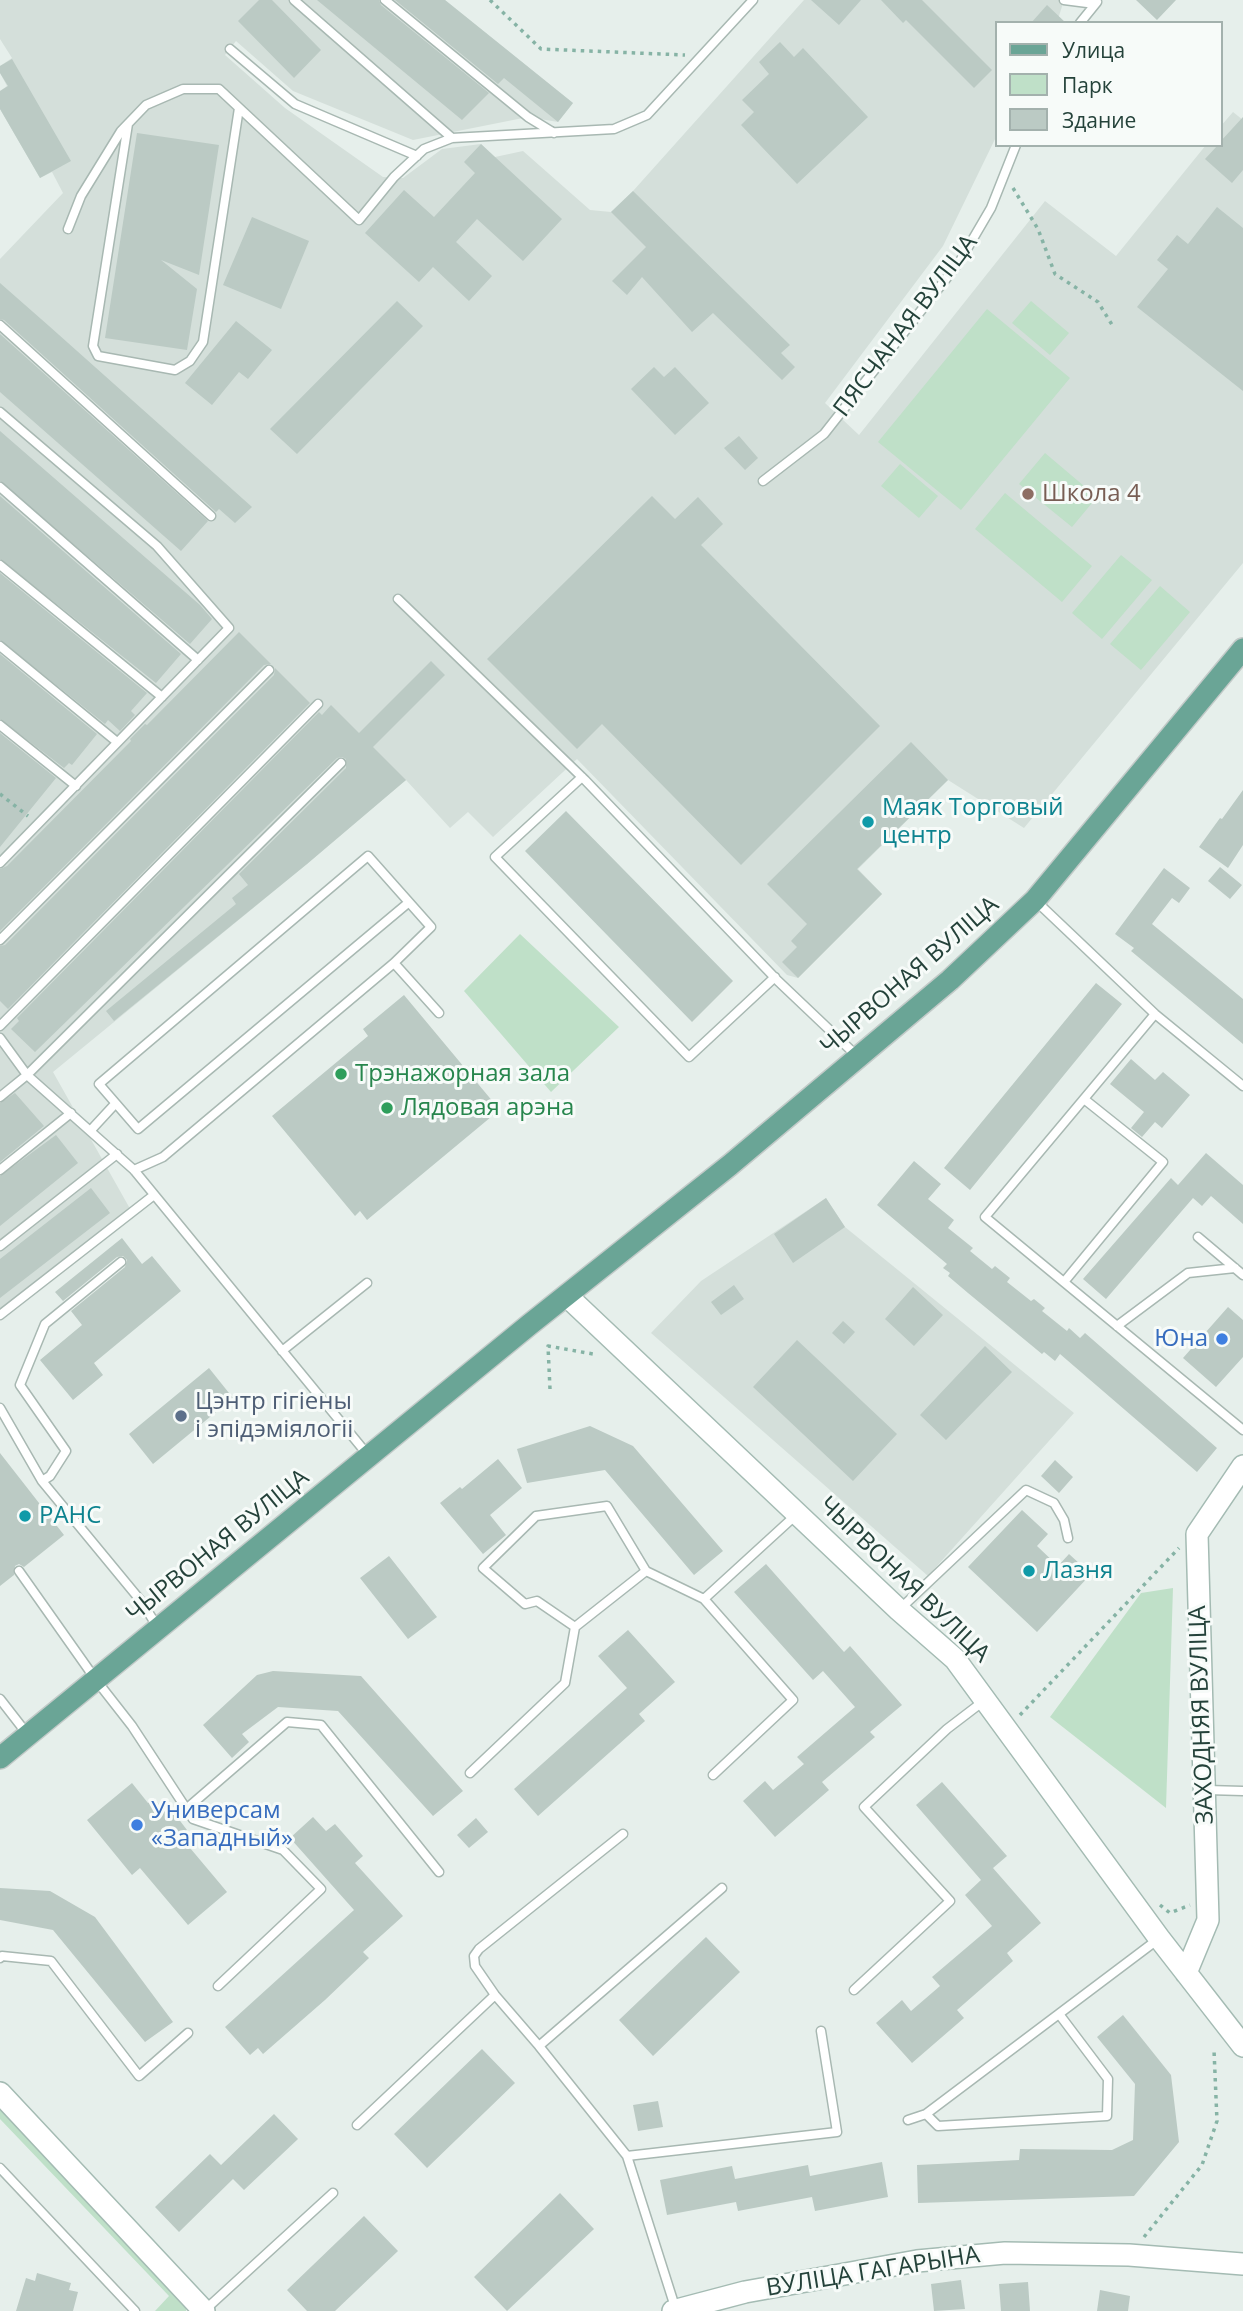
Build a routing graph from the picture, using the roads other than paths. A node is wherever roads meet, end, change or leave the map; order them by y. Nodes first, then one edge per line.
1 (294, 0) edge
2 (385, 0) edge
3 (753, 0) edge
4 (1063, 0) edge
5 (1097, 2) edge
6 (1082, 21) edge
7 (230, 49) dead end
8 (239, 108) junction
9 (128, 124) junction
10 (554, 133) junction
11 (452, 138) junction
12 (1015, 147) edge
13 (417, 156) junction
14 (68, 229) dead end
15 (0, 325) edge
16 (0, 412) edge
17 (763, 481) dead end
18 (0, 486) edge
19 (211, 516) dead end
20 (0, 565) edge
21 (398, 599) dead end
22 (0, 646) edge
23 (1243, 649) edge
24 (198, 660) junction
25 (269, 670) dead end
26 (162, 697) junction
27 (318, 705) dead end
28 (0, 724) edge
29 (117, 742) junction
30 (341, 762) dead end
31 (582, 777) junction
32 (76, 786) junction
33 (0, 863) edge
34 (1035, 900) junction
35 (408, 903) junction
36 (0, 940) edge
37 (394, 963) junction
38 (775, 977) junction
39 (439, 1013) dead end
40 (1154, 1014) junction
41 (0, 1026) edge
42 (0, 1038) edge
43 (858, 1057) junction
44 (27, 1075) junction
45 (1243, 1086) edge
46 (0, 1097) edge
47 (1084, 1099) junction
48 (115, 1104) junction
49 (71, 1113) junction
50 (91, 1130) junction
51 (117, 1154) junction
52 (0, 1170) edge
53 (134, 1170) junction
54 (154, 1195) junction
55 (1198, 1237) dead end
56 (0, 1246) edge
57 (121, 1262) dead end
58 (1235, 1268) junction
59 (1243, 1275) edge
60 (1064, 1282) junction
61 (367, 1283) dead end
62 (567, 1296) junction
63 (0, 1315) edge
64 (1117, 1326) junction
65 (282, 1351) junction
66 (0, 1408) edge
67 (1243, 1430) edge
68 (369, 1457) junction
69 (1243, 1466) edge
70 (42, 1481) junction
71 (797, 1514) junction
72 (1068, 1538) dead end
73 (19, 1571) dead end
74 (646, 1571) junction
75 (704, 1599) junction
76 (899, 1610) junction
77 (575, 1627) junction
78 (159, 1629) junction
79 (96, 1680) junction
80 (0, 1699) edge
81 (986, 1699) junction
82 (28, 1735) junction
83 (0, 1758) edge
84 (470, 1773) dead end
85 (713, 1774) dead end
86 (1204, 1790) junction
87 (1243, 1791) edge
88 (185, 1810) junction
89 (623, 1834) dead end
90 (439, 1872) dead end
91 (722, 1888) dead end
92 (1159, 1938) junction
93 (0, 1958) edge
94 (1186, 1973) junction
95 (218, 1986) dead end
96 (854, 1990) dead end
97 (495, 1995) junction
98 (1059, 2014) junction
99 (821, 2031) dead end
100 (188, 2033) dead end
101 (539, 2046) junction
102 (1243, 2046) edge
103 (0, 2093) edge
104 (926, 2114) junction
105 (908, 2120) dead end
106 (357, 2125) dead end
107 (627, 2156) junction
108 (0, 2168) edge
109 (333, 2193) dead end
110 (1243, 2264) edge
111 (135, 2311) edge
112 (204, 2311) edge
113 (674, 2311) edge

1 - 11 lane
2 - 10 lane
3 - 10 lane
4 - 5 lane
5 - 6 lane
7 - 13 lane
8 - 9 lane
8 - 9 lane
8 - 13 lane
9 - 14 lane
10 - 11 lane
11 - 13 lane
12 - 17 lane, ПЯСЧАНАЯ ВУЛІЦА
15 - 19 lane
16 - 24 lane
18 - 24 lane
20 - 26 lane
21 - 31 lane
22 - 29 lane
23 - 34 main road, ЧЫРВОНАЯ ВУЛІЦА
24 - 26 lane
25 - 36 lane
26 - 29 lane
27 - 41 lane
28 - 32 lane
29 - 32 lane
30 - 44 lane
31 - 38 lane
31 - 38 lane
32 - 33 lane
34 - 40 lane
34 - 43 main road, ЧЫРВОНАЯ ВУЛІЦА
35 - 37 lane
35 - 48 lane
35 - 48 lane
37 - 39 lane
37 - 53 lane
38 - 43 lane
40 - 45 lane
40 - 47 lane
42 - 44 lane
43 - 62 main road, ЧЫРВОНАЯ ВУЛІЦА
44 - 46 lane
44 - 49 lane
47 - 60 lane
47 - 60 lane
48 - 50 lane
49 - 50 lane
49 - 52 lane
50 - 51 lane
51 - 53 lane
51 - 56 lane
53 - 54 lane
54 - 63 lane
54 - 65 lane
55 - 58 lane
57 - 70 lane
58 - 59 lane
58 - 64 lane
60 - 64 lane
61 - 65 lane
62 - 68 main road, ЧЫРВОНАЯ ВУЛІЦА
62 - 71 street, ЧЫРВОНАЯ ВУЛІЦА
64 - 67 lane
65 - 68 lane
66 - 70 lane
68 - 78 main road, ЧЫРВОНАЯ ВУЛІЦА
69 - 86 street, ЗАХОДНЯЯ ВУЛІЦА
70 - 78 lane
71 - 75 lane
71 - 76 street, ЧЫРВОНАЯ ВУЛІЦА
72 - 76 lane
73 - 79 lane
74 - 75 lane
74 - 77 lane
74 - 77 lane
75 - 85 lane
76 - 81 street, ЧЫРВОНАЯ ВУЛІЦА
77 - 84 lane
78 - 79 main road, ЧЫРВОНАЯ ВУЛІЦА
79 - 82 main road, ЧЫРВОНАЯ ВУЛІЦА
79 - 88 lane
80 - 82 lane
81 - 92 street, ЧЫРВОНАЯ ВУЛІЦА
81 - 96 lane
82 - 83 main road, ЧЫРВОНАЯ ВУЛІЦА
86 - 87 lane
86 - 94 street, ЗАХОДНЯЯ ВУЛІЦА
88 - 90 lane
88 - 95 lane
89 - 97 lane
91 - 101 lane
92 - 94 street, ЧЫРВОНАЯ ВУЛІЦА
92 - 98 lane
93 - 100 lane
94 - 102 street, ЧЫРВОНАЯ ВУЛІЦА
97 - 101 lane
97 - 106 lane
98 - 104 lane
98 - 104 lane
99 - 107 lane
101 - 107 lane
103 - 112 street
104 - 105 lane
107 - 113 lane
108 - 111 lane
109 - 112 lane
110 - 113 street, ВУЛІЦА ГАГАРЫНА

